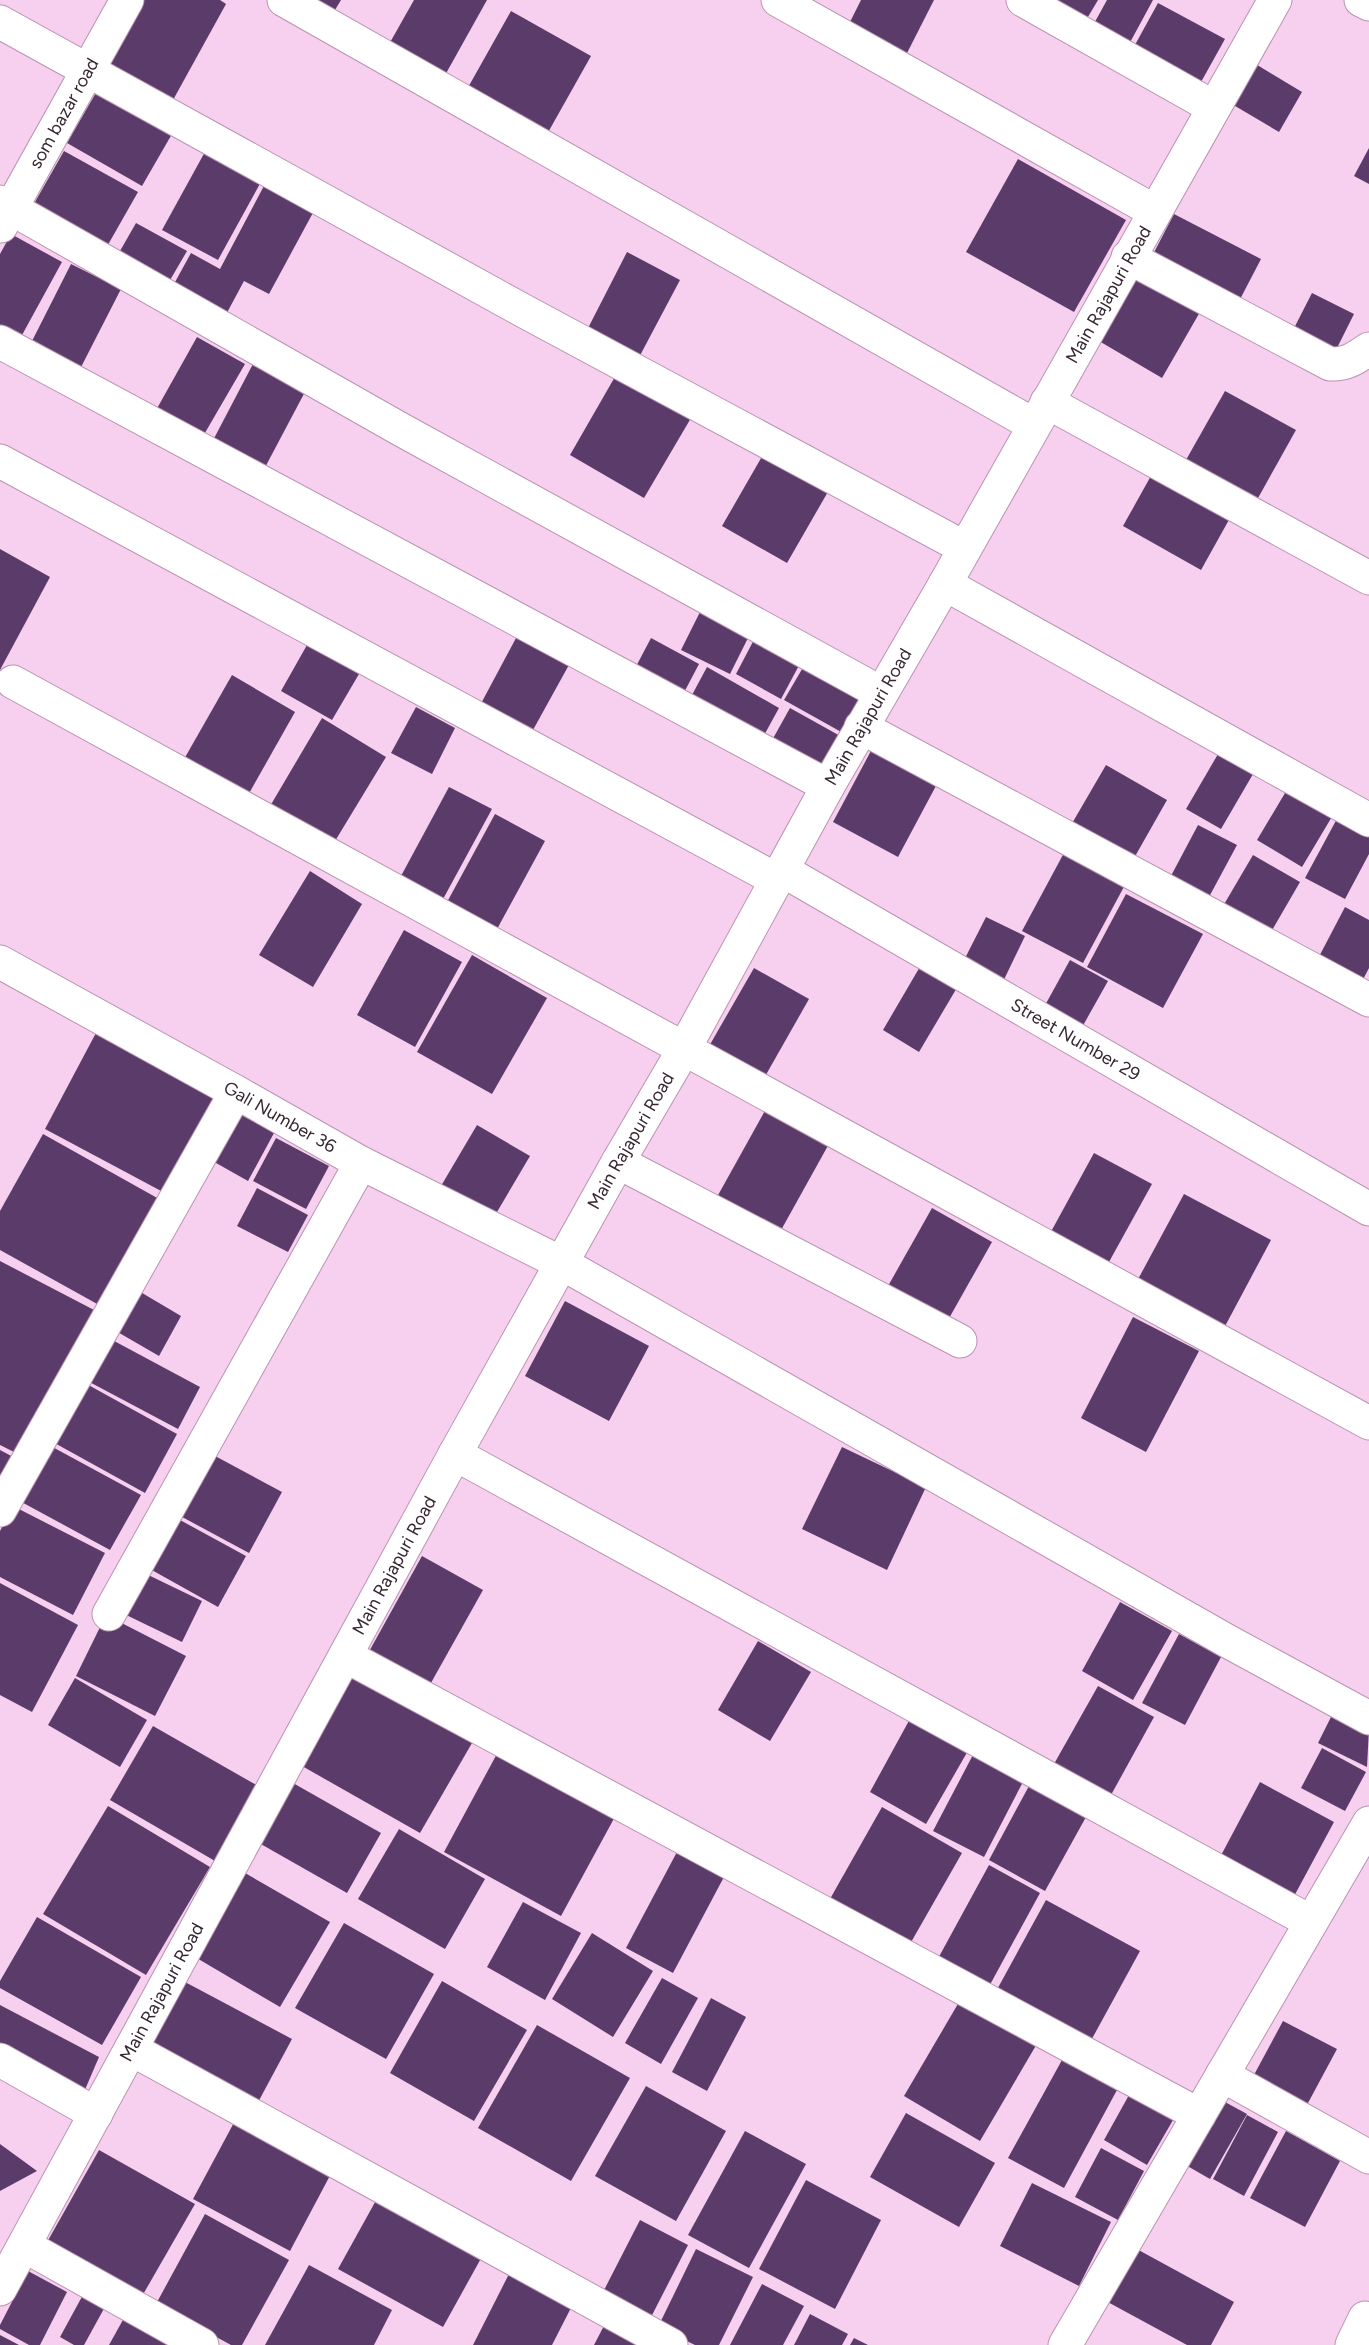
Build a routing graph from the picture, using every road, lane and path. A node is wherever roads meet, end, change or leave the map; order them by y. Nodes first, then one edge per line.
1 (127, 0) edge
2 (284, 0) edge
3 (778, 0) edge
4 (1023, 0) edge
5 (1275, 0) edge
6 (1361, 0) edge
7 (1369, 4) edge
8 (0, 22) edge
9 (88, 70) junction
10 (1214, 107) junction
11 (1154, 211) junction
12 (4, 213) edge
13 (1128, 257) junction
14 (0, 342) edge
15 (1369, 349) edge
16 (1040, 413) junction
17 (0, 461) edge
18 (965, 548) junction
19 (1369, 578) edge
20 (945, 584) junction
21 (13, 682) dead end
22 (881, 693) junction
23 (861, 727) junction
24 (828, 786) junction
25 (1369, 820) edge
26 (780, 875) junction
27 (0, 962) edge
28 (1369, 1000) edge
29 (684, 1049) junction
30 (236, 1092) junction
31 (618, 1162) junction
32 (361, 1163) junction
33 (1369, 1209) edge
34 (563, 1264) junction
35 (960, 1341) dead end
36 (1369, 1423) edge
37 (456, 1454) junction
38 (0, 1510) edge
39 (110, 1614) dead end
40 (346, 1656) junction
41 (1369, 1718) edge
42 (1369, 1823) edge
43 (1311, 1922) junction
44 (131, 2049) junction
45 (0, 2060) edge
46 (1222, 2075) junction
47 (96, 2114) junction
48 (1199, 2115) junction
49 (1369, 2157) edge
50 (25, 2246) junction
51 (0, 2289) edge
52 (202, 2345) edge
53 (670, 2345) edge
54 (1065, 2345) edge

1 - 9 street, som bazar road
2 - 16 street
3 - 11 street
4 - 10 street
5 - 10 street, Main Rajapuri Road
6 - 7 street
8 - 9 street
9 - 12 street, som bazar road
9 - 18 street
10 - 11 street, Main Rajapuri Road
11 - 13 street, Main Rajapuri Road
12 - 22 street
13 - 15 street
13 - 16 street, Main Rajapuri Road
14 - 24 street
16 - 18 street, Main Rajapuri Road
16 - 19 street
17 - 26 street, Street Number 29
18 - 20 street, Main Rajapuri Road
20 - 22 street, Main Rajapuri Road
20 - 25 street
21 - 29 street
22 - 23 street, Main Rajapuri Road
23 - 24 street, Main Rajapuri Road
23 - 28 street
24 - 26 street, Main Rajapuri Road
26 - 29 street, Main Rajapuri Road
26 - 33 street, Street Number 29
27 - 30 street, Gali Number 36
29 - 31 street, Main Rajapuri Road
29 - 36 street
30 - 32 street, Gali Number 36
30 - 38 street
31 - 34 street, Main Rajapuri Road
31 - 35 street
32 - 34 street, Gali Number 36
32 - 39 street
34 - 37 street, Main Rajapuri Road
34 - 41 street, Gali Number 36
37 - 40 street, Main Rajapuri Road
37 - 43 street
40 - 44 street, Main Rajapuri Road
40 - 48 street
42 - 43 street
43 - 46 street
44 - 47 street, Main Rajapuri Road
44 - 53 street
45 - 47 street
46 - 48 street
46 - 49 street
47 - 50 street, Main Rajapuri Road
48 - 54 street
50 - 51 street, Main Rajapuri Road
50 - 52 street

